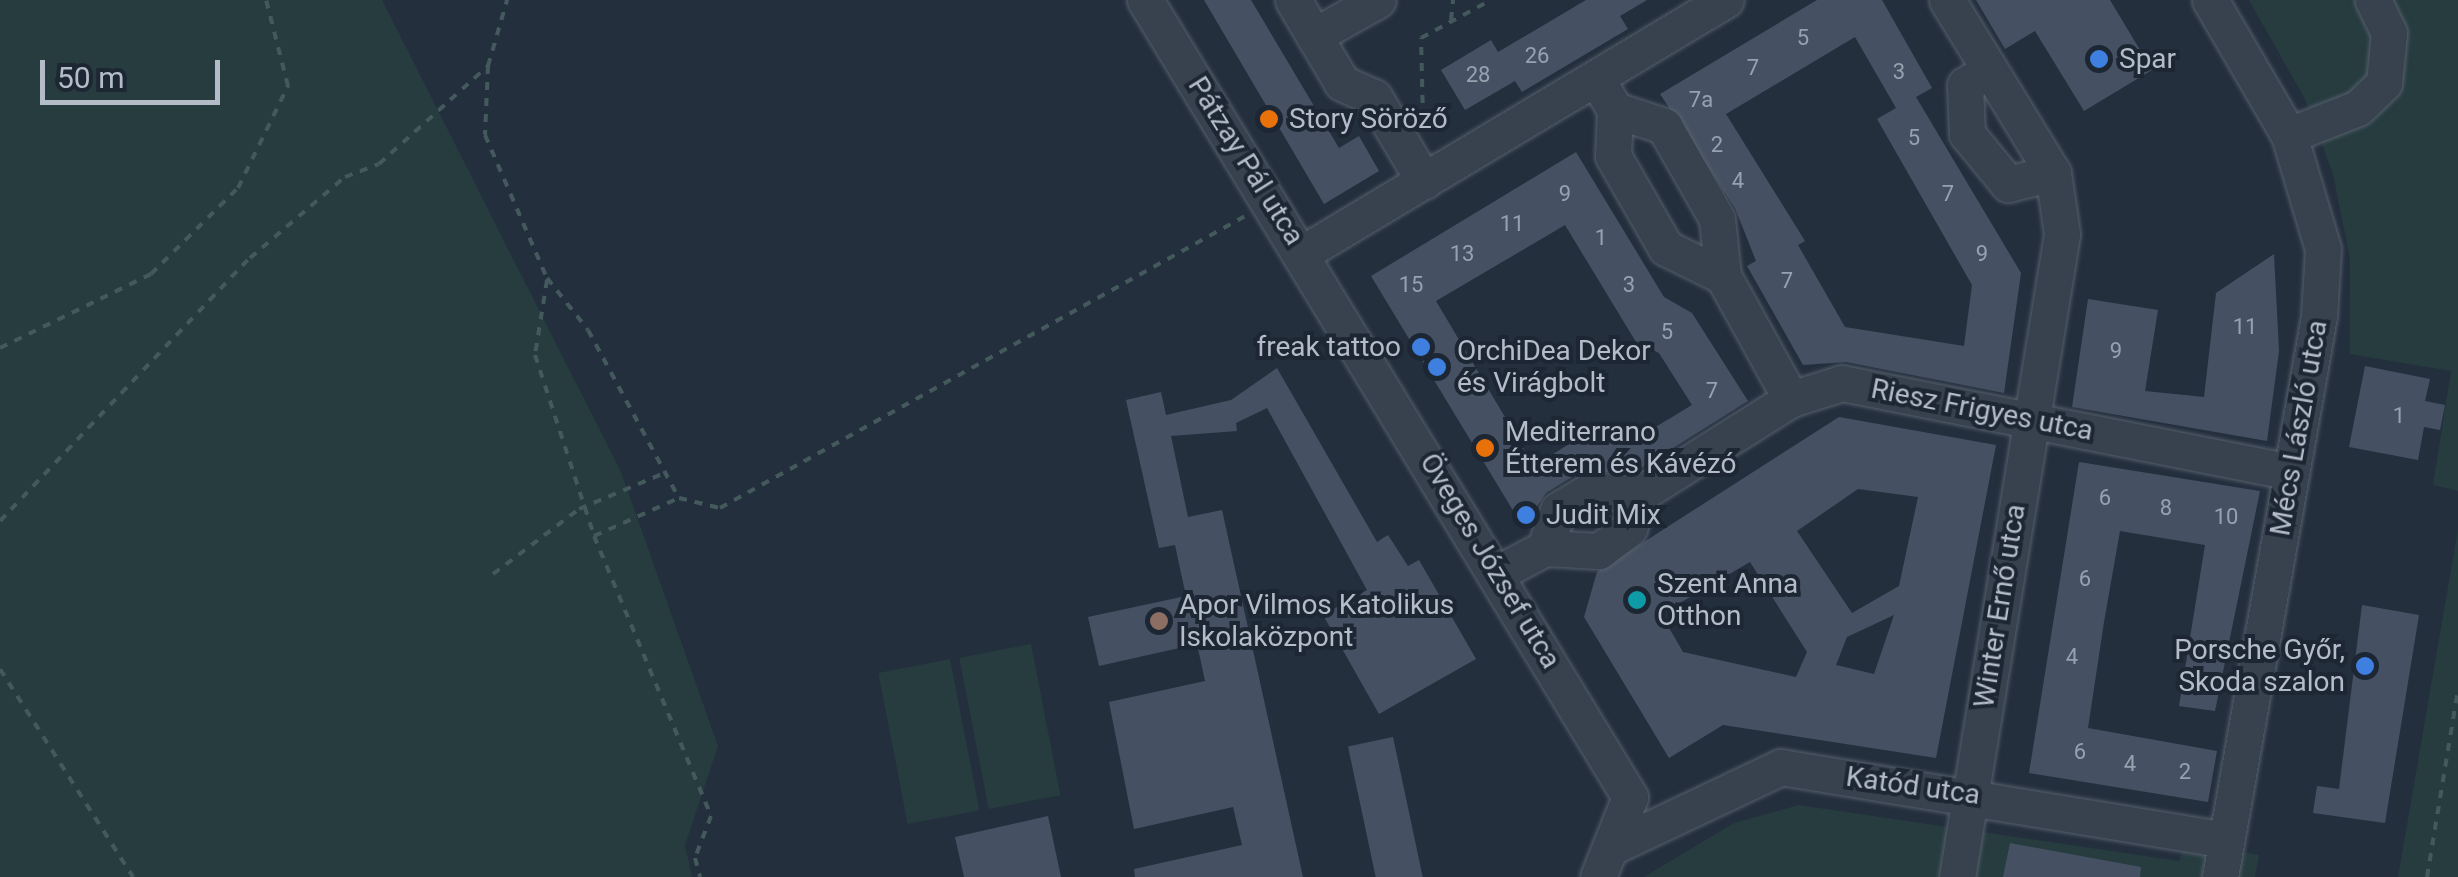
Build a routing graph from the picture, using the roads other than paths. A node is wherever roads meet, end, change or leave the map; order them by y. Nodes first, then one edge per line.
1 (1145, 0) edge
2 (1293, 0) edge
3 (1378, 0) edge
4 (1726, 0) edge
5 (1947, 0) edge
6 (2210, 0) edge
7 (2373, 0) edge
8 (1314, 36) junction
9 (1989, 70) junction
10 (1597, 79) junction
11 (1615, 110) junction
12 (2289, 135) junction
13 (2052, 173) junction
14 (1424, 181) junction
15 (1301, 254) junction
16 (1723, 276) junction
17 (1792, 399) junction
18 (2030, 418) junction
19 (2291, 472) junction
20 (1640, 494) junction
21 (1545, 548) junction
22 (1498, 573) junction
23 (1971, 794) junction
24 (2226, 840) junction
25 (1606, 862) edge
26 (1957, 877) edge
27 (2220, 877) edge

1 - 15 street, Pátzay Pál utca
2 - 8 street
3 - 8 street
4 - 10 street, Pátzay Pál utca
5 - 9 street
6 - 12 street, Mécs László utca
7 - 12 street
8 - 14 street
9 - 13 street
9 - 13 street
10 - 11 street
10 - 14 street, Pátzay Pál utca
11 - 16 street
11 - 16 street
12 - 19 street, Mécs László utca
13 - 18 street, Winter Ernő utca
14 - 15 street, Pátzay Pál utca
15 - 22 street, Öveges József utca
16 - 17 street
17 - 18 street, Riesz Frigyes utca
17 - 20 street, Riesz Frigyes utca
18 - 19 street, Riesz Frigyes utca
18 - 23 street, Winter Ernő utca
19 - 24 street, Mécs László utca
20 - 21 street
20 - 21 street
21 - 22 street
22 - 25 street, Öveges József utca
23 - 24 street, Katód utca
23 - 25 street, Katód utca
23 - 26 street, Winter Ernő utca
24 - 27 street, Mécs László utca

